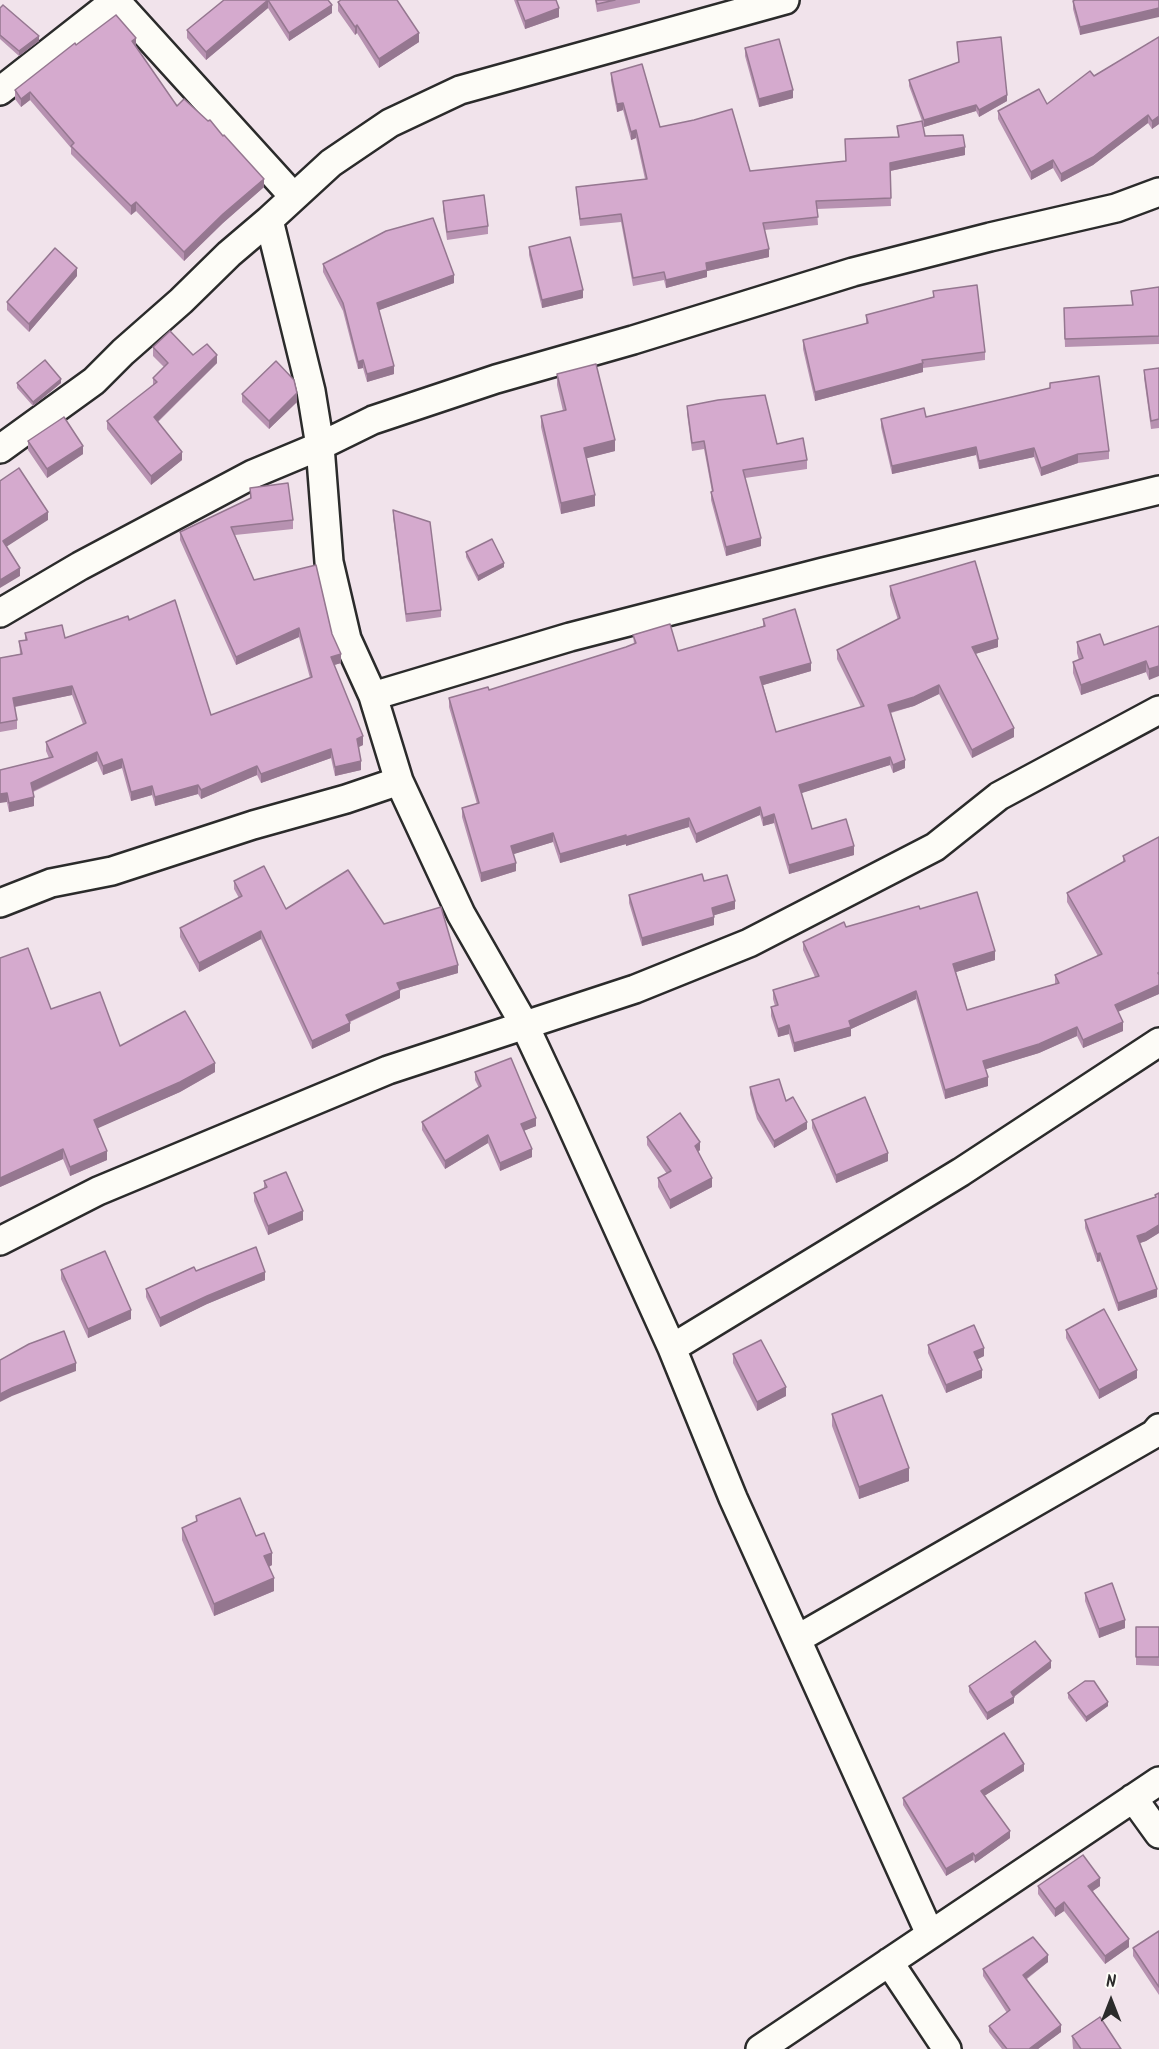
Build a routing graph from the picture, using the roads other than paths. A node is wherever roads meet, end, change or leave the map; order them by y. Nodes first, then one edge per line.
1 (116, 0) edge
2 (784, 0) edge
3 (0, 91) edge
4 (1159, 192) edge
5 (294, 197) junction
6 (269, 220) junction
7 (320, 446) junction
8 (0, 449) edge
9 (1159, 490) edge
10 (0, 613) edge
11 (373, 696) junction
12 (1159, 710) edge
13 (399, 781) junction
14 (0, 903) edge
15 (524, 1024) junction
16 (1159, 1042) edge
17 (0, 1241) edge
18 (672, 1348) junction
19 (1159, 1428) edge
20 (797, 1639) junction
21 (1159, 1781) edge
22 (1133, 1798) junction
23 (1159, 1834) edge
24 (930, 1934) junction
25 (889, 1962) junction
26 (760, 2049) edge
27 (947, 2049) edge

1 - 3 street
1 - 5 street
2 - 5 street
4 - 7 street
5 - 6 street
6 - 7 street
6 - 8 street
7 - 10 street
7 - 11 street
9 - 11 street
11 - 13 street
12 - 15 street
13 - 14 street
13 - 15 street
15 - 17 street
15 - 18 street
16 - 18 street
18 - 20 street
19 - 20 street
20 - 24 street
21 - 22 street
22 - 23 street
22 - 24 street
24 - 25 street
25 - 26 street
25 - 27 street

